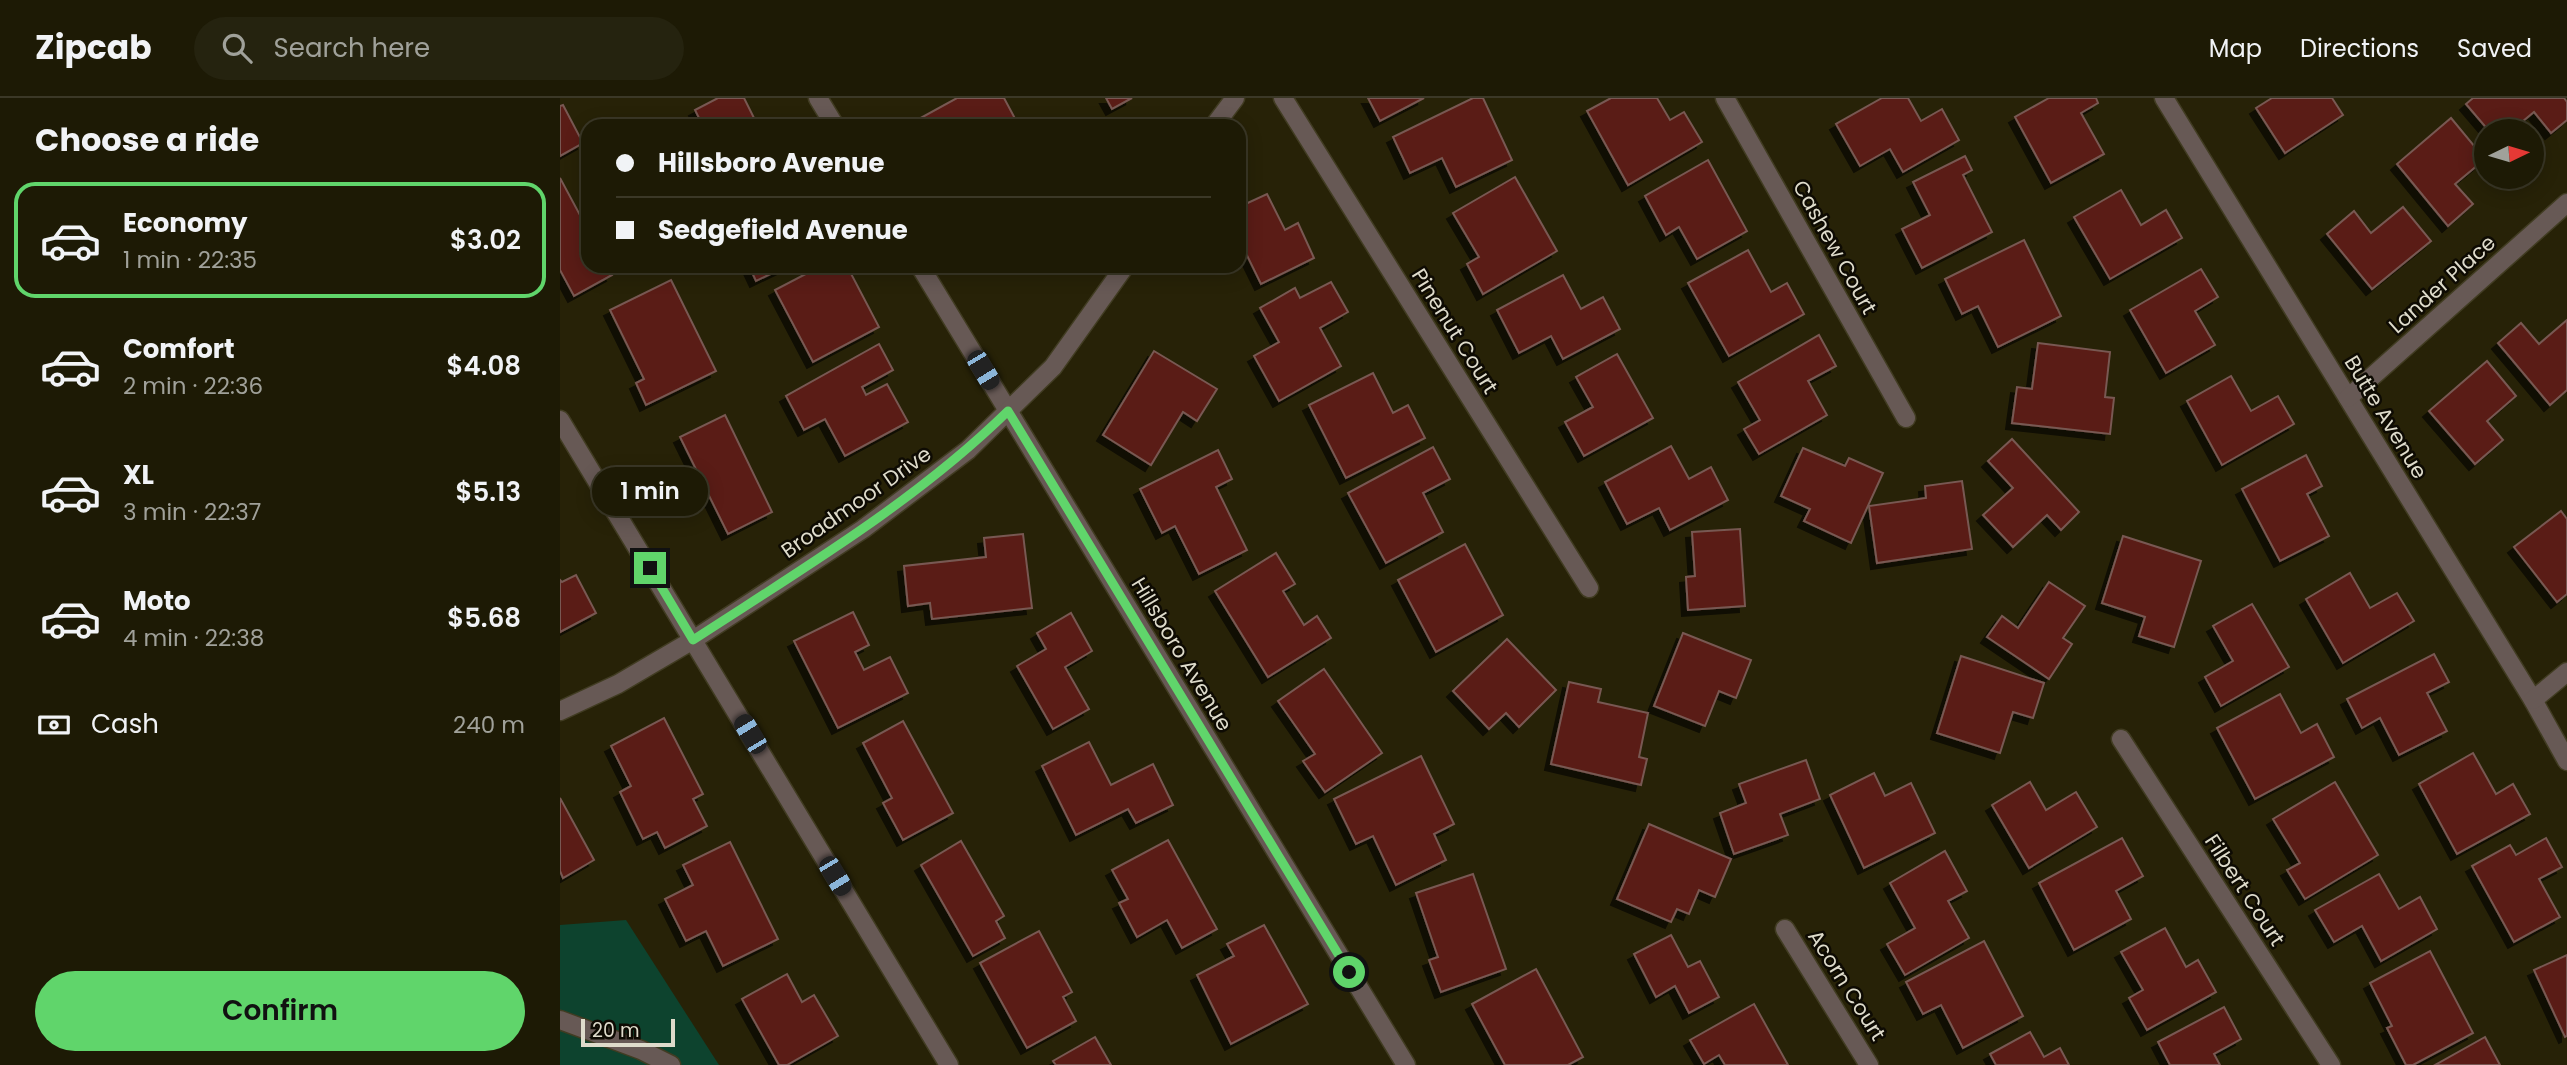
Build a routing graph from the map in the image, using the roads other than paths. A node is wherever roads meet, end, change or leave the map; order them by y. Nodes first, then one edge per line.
1 (818, 98) edge
2 (1235, 98) edge
3 (1283, 98) edge
4 (1725, 98) edge
5 (2164, 98) edge
6 (831, 119) edge
7 (1219, 119) edge
8 (2567, 203) edge
9 (924, 273) edge
10 (1120, 273) edge
11 (2348, 398) junction
12 (1008, 411) junction
13 (1906, 418) dead end
14 (560, 420) edge
15 (1589, 587) dead end
16 (693, 640) junction
17 (2567, 672) edge
18 (2533, 700) junction
19 (560, 711) edge
20 (2121, 739) dead end
21 (2567, 761) edge
22 (1785, 929) dead end
23 (560, 1020) edge
24 (671, 1065) edge
25 (949, 1065) edge
26 (1406, 1065) edge
27 (1869, 1065) edge
28 (2331, 1065) edge

1 - 6 street
2 - 7 street
3 - 15 street, Pinenut Court
4 - 13 street, Cashew Court
5 - 11 street, Butte Avenue
8 - 11 street, Lander Place
9 - 12 street, Hillsboro Avenue
10 - 12 street, Broadmoor Drive
11 - 18 street, Butte Avenue
12 - 16 street, Broadmoor Drive
12 - 26 street, Hillsboro Avenue
14 - 16 street
16 - 19 street, Broadmoor Drive
16 - 25 street
17 - 18 street
18 - 21 street, Butte Avenue
20 - 28 street, Filbert Court
22 - 27 street, Acorn Court
23 - 24 street

